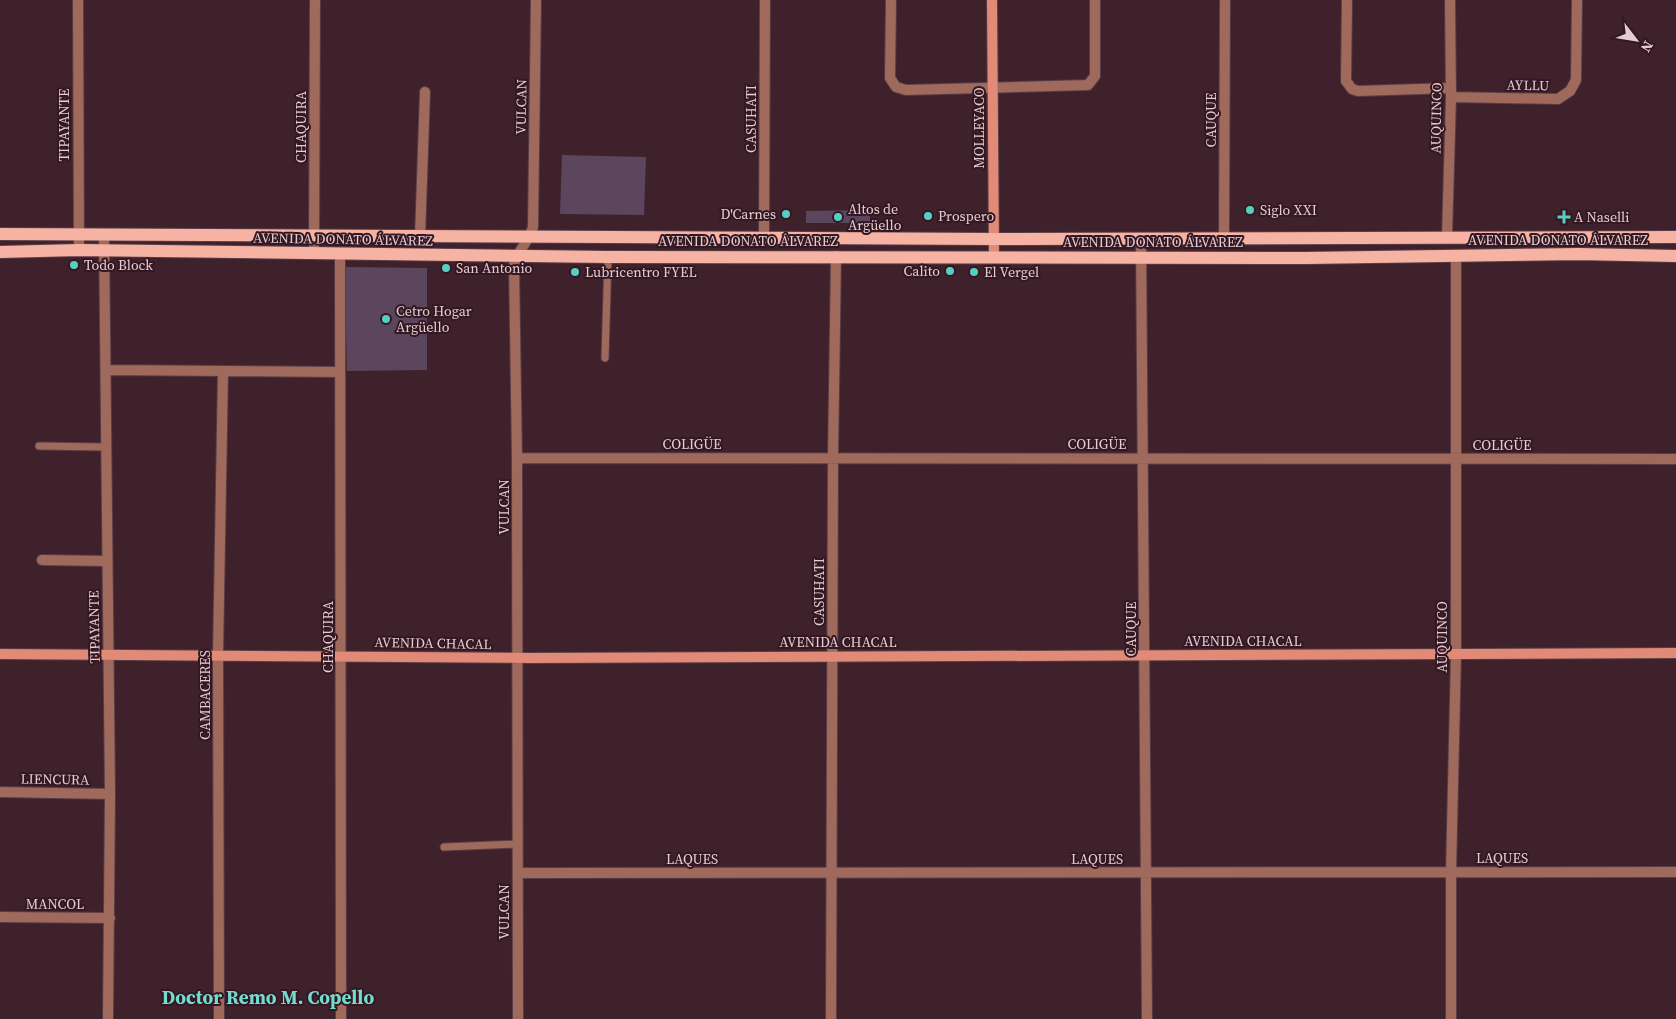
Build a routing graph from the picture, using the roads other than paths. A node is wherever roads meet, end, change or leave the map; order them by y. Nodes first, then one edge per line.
1 (78, 0) edge
2 (315, 0) edge
3 (536, 0) edge
4 (765, 0) edge
5 (891, 0) edge
6 (992, 0) edge
7 (1095, 0) edge
8 (1224, 0) edge
9 (1347, 0) edge
10 (1450, 0) edge
11 (1577, 0) edge
12 (992, 88) junction
13 (425, 92) dead end
14 (1451, 93) junction
15 (77, 233) junction
16 (0, 234) edge
17 (104, 234) junction
18 (314, 236) junction
19 (1447, 236) junction
20 (420, 237) junction
21 (530, 237) junction
22 (1676, 237) edge
23 (764, 238) junction
24 (993, 239) junction
25 (1141, 239) junction
26 (1224, 240) junction
27 (79, 250) junction
28 (104, 251) junction
29 (0, 252) edge
30 (314, 254) junction
31 (340, 254) junction
32 (1456, 255) junction
33 (516, 256) junction
34 (608, 256) junction
35 (836, 256) junction
36 (1676, 256) edge
37 (994, 257) junction
38 (1142, 257) junction
39 (605, 358) dead end
40 (106, 370) junction
41 (223, 371) junction
42 (340, 372) junction
43 (39, 446) dead end
44 (105, 447) junction
45 (833, 457) junction
46 (517, 458) junction
47 (1143, 458) junction
48 (1456, 459) junction
49 (1676, 459) edge
50 (42, 560) dead end
51 (106, 561) junction
52 (1676, 653) edge
53 (0, 654) edge
54 (218, 654) junction
55 (1456, 654) junction
56 (108, 656) junction
57 (342, 656) junction
58 (832, 656) junction
59 (1144, 656) junction
60 (517, 658) junction
61 (0, 792) edge
62 (110, 794) junction
63 (518, 844) junction
64 (444, 847) dead end
65 (832, 872) junction
66 (1146, 872) junction
67 (1451, 872) junction
68 (1676, 872) edge
69 (518, 873) junction
70 (0, 917) edge
71 (110, 918) junction
72 (108, 1019) edge
73 (219, 1019) edge
74 (341, 1019) edge
75 (518, 1019) edge
76 (831, 1019) edge
77 (1148, 1019) edge
78 (1450, 1019) edge

1 - 15 street, TIPAYANTE
2 - 18 street, CHAQUIRA
3 - 21 street, VULCAN
4 - 23 street, CASUHATI
5 - 12 street
6 - 12 main road, MOLLEYACO
7 - 12 street
8 - 26 street, CAUQUE
9 - 14 street, AYLLU
10 - 14 street, AUQUINCO
11 - 14 street, AYLLU
12 - 24 main road, MOLLEYACO
13 - 20 street
14 - 19 street, AUQUINCO
15 - 16 main road, AVENIDA DONATO ÁLVAREZ
15 - 17 main road, AVENIDA DONATO ÁLVAREZ
15 - 27 street, TIPAYANTE
17 - 18 main road, AVENIDA DONATO ÁLVAREZ
17 - 28 street, TIPAYANTE
18 - 20 main road, AVENIDA DONATO ÁLVAREZ
18 - 30 street, CHAQUIRA
19 - 22 main road, AVENIDA DONATO ÁLVAREZ
19 - 26 main road, AVENIDA DONATO ÁLVAREZ
20 - 21 main road, AVENIDA DONATO ÁLVAREZ
21 - 23 main road, AVENIDA DONATO ÁLVAREZ
21 - 33 street, VULCAN
23 - 24 main road, AVENIDA DONATO ÁLVAREZ
24 - 25 main road, AVENIDA DONATO ÁLVAREZ
24 - 37 main road, MOLLEYACO
25 - 26 main road, AVENIDA DONATO ÁLVAREZ
25 - 38 street, CAUQUE
27 - 28 main road, AVENIDA DONATO ÁLVAREZ
27 - 29 main road, AVENIDA DONATO ÁLVAREZ
28 - 30 main road, AVENIDA DONATO ÁLVAREZ
28 - 40 street, TIPAYANTE
30 - 31 main road, AVENIDA DONATO ÁLVAREZ
31 - 33 main road, AVENIDA DONATO ÁLVAREZ
31 - 42 street, CHAQUIRA
32 - 36 main road, AVENIDA DONATO ÁLVAREZ
32 - 38 main road, AVENIDA DONATO ÁLVAREZ
32 - 48 street, AUQUINCO
33 - 34 main road, AVENIDA DONATO ÁLVAREZ
33 - 46 street, VULCAN
34 - 35 main road, AVENIDA DONATO ÁLVAREZ
34 - 39 lane
35 - 37 main road, AVENIDA DONATO ÁLVAREZ
35 - 45 street, CASUHATI
37 - 38 main road, AVENIDA DONATO ÁLVAREZ
38 - 47 street, CAUQUE
40 - 41 street
40 - 44 street, TIPAYANTE
41 - 42 street
41 - 54 street, CAMBACERES
42 - 57 street, CHAQUIRA
43 - 44 lane
44 - 51 street, TIPAYANTE
45 - 46 street, COLIGÜE
45 - 47 street, COLIGÜE
45 - 58 street, CASUHATI
46 - 60 street, VULCAN
47 - 48 street, COLIGÜE
47 - 59 street, CAUQUE
48 - 49 street, COLIGÜE
48 - 55 street, AUQUINCO
50 - 51 street
51 - 56 street, TIPAYANTE
52 - 55 main road, AVENIDA CHACAL
53 - 56 main road, AVENIDA CHACAL
54 - 56 main road, AVENIDA CHACAL
54 - 57 main road, AVENIDA CHACAL
54 - 73 street, CAMBACERES
55 - 59 main road, AVENIDA CHACAL
55 - 67 street, AUQUINCO
56 - 62 street, TIPAYANTE
57 - 60 main road, AVENIDA CHACAL
57 - 74 street, CHAQUIRA
58 - 59 main road, AVENIDA CHACAL
58 - 60 main road, AVENIDA CHACAL
58 - 65 street, CASUHATI
59 - 66 street, CAUQUE
60 - 63 street, VULCAN
61 - 62 street, LIENCURA
62 - 71 street, TIPAYANTE
63 - 64 lane
63 - 69 street, VULCAN
65 - 66 street, LAQUES
65 - 69 street, LAQUES
65 - 76 street, CASUHATI
66 - 67 street, LAQUES
66 - 77 street, CAUQUE
67 - 68 street, LAQUES
67 - 78 street, AUQUINCO
69 - 75 street, VULCAN
70 - 71 street, MANCOL
71 - 72 street, TIPAYANTE

